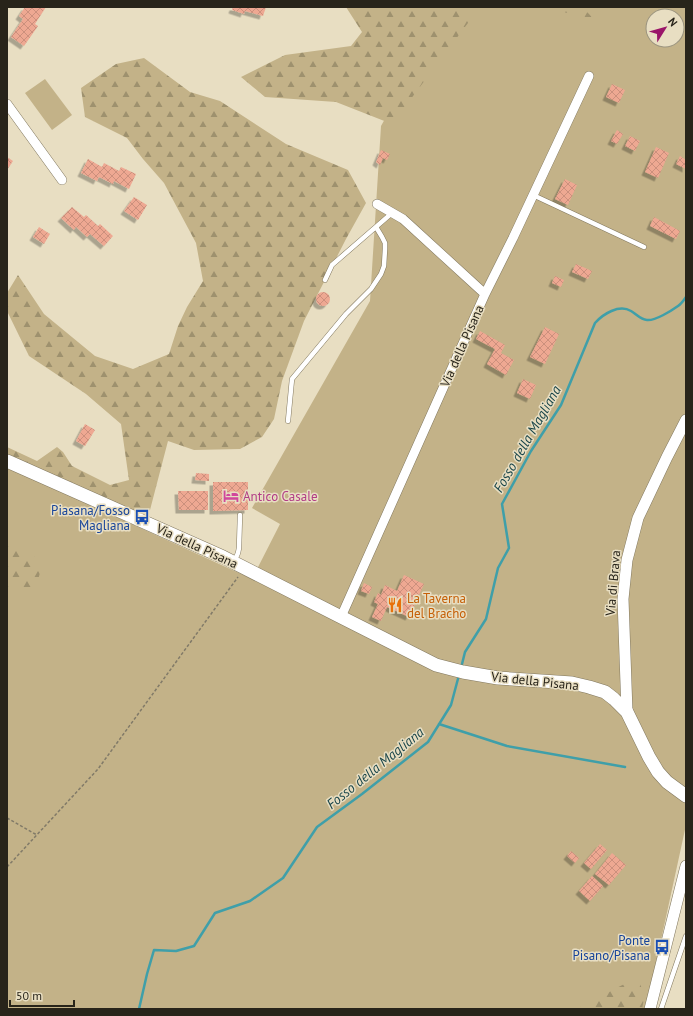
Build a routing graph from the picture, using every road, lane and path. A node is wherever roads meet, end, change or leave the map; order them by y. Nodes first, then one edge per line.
1 (589, 76) dead end
2 (7, 104) edge
3 (62, 180) dead end
4 (533, 195) junction
5 (377, 204) dead end
6 (392, 213) junction
7 (376, 227) junction
8 (644, 247) dead end
9 (325, 280) dead end
10 (486, 294) junction
11 (686, 420) edge
12 (288, 421) dead end
13 (7, 461) edge
14 (240, 515) dead end
15 (240, 565) junction
16 (341, 617) junction
17 (627, 712) junction
18 (686, 796) edge
19 (7, 818) edge
20 (37, 835) junction
21 (686, 866) edge
22 (7, 867) edge
23 (686, 936) edge
24 (650, 1009) edge
25 (661, 1009) edge

1 - 4 street, Via della Pisana
2 - 3 street
4 - 8 lane
4 - 10 street, Via della Pisana
5 - 6 street
6 - 7 lane
6 - 10 street
7 - 9 lane
7 - 12 lane
10 - 16 street, Via della Pisana
11 - 17 street, Via di Brava
13 - 15 main road, Via della Pisana
14 - 15 lane
15 - 16 main road, Via della Pisana
15 - 20 path
16 - 17 main road, Via della Pisana
17 - 18 main road, Via della Pisana
19 - 20 path
20 - 22 path
21 - 24 street
23 - 25 lane

